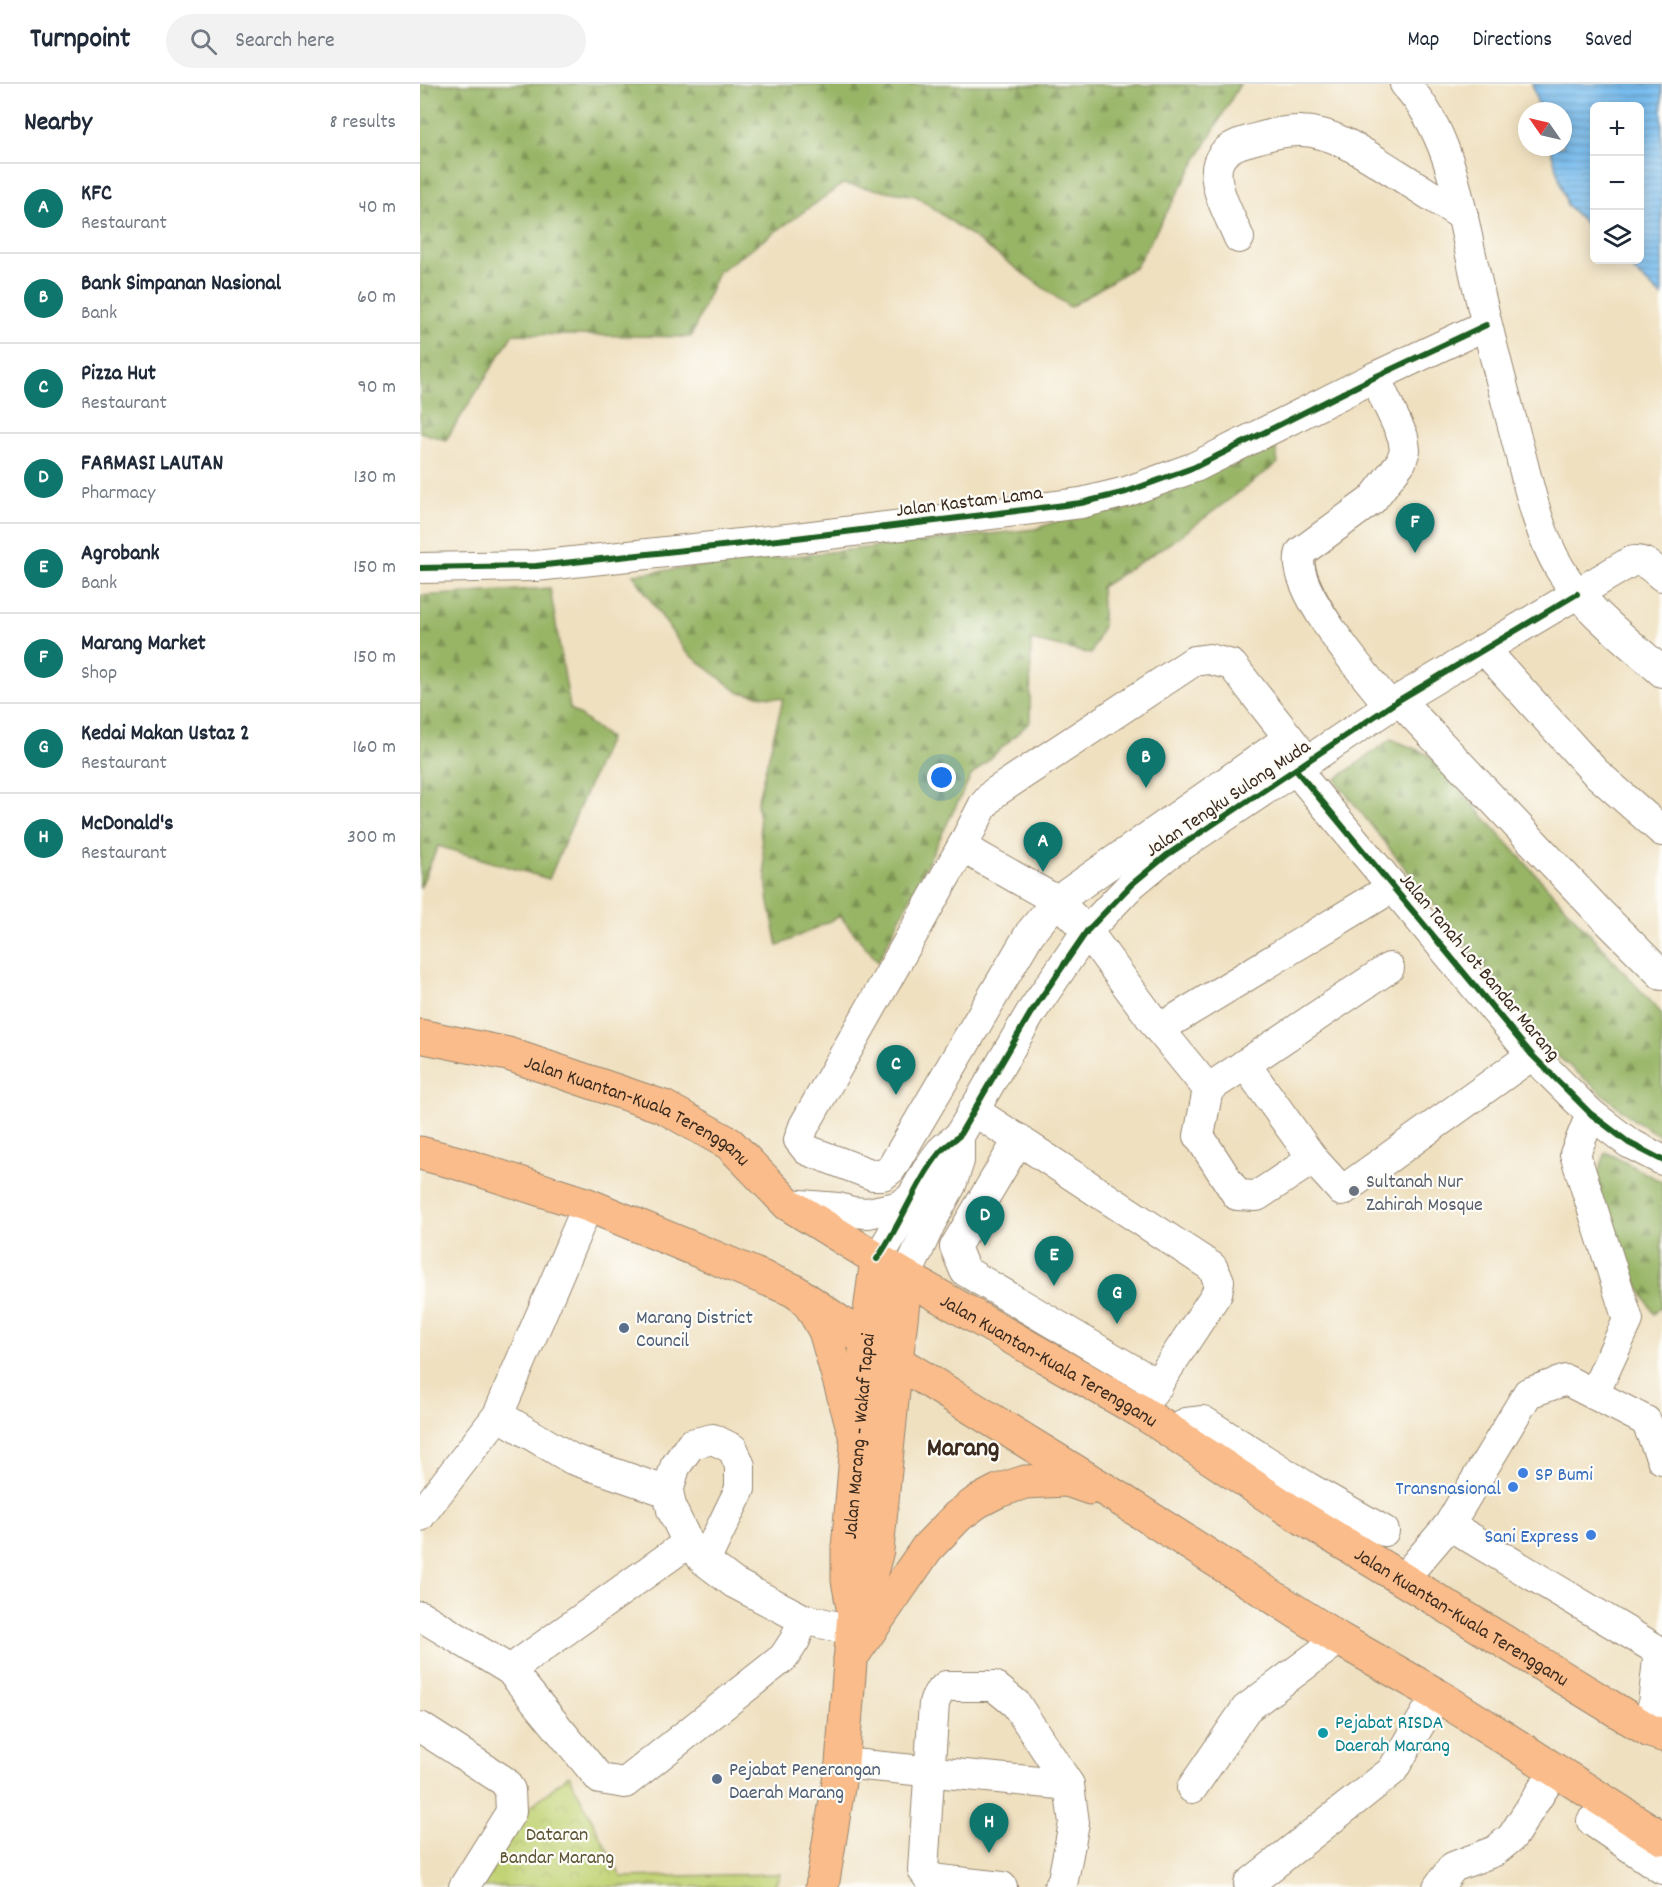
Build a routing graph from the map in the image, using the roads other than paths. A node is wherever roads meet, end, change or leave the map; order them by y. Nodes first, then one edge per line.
1 (1405, 84) edge
2 (1463, 216) junction
3 (1239, 238) dead end
4 (1486, 325) junction
5 (1375, 377) junction
6 (420, 568) edge
7 (1662, 576) edge
8 (1577, 594) junction
9 (1484, 649) junction
10 (1662, 672) edge
11 (1394, 703) junction
12 (1289, 738) junction
13 (1302, 766) junction
14 (1662, 831) edge
15 (962, 847) junction
16 (1393, 887) junction
17 (1057, 901) junction
18 (1086, 931) junction
19 (1389, 968) dead end
20 (1662, 975) edge
21 (1159, 1029) junction
22 (420, 1036) edge
23 (1532, 1055) junction
24 (1245, 1064) junction
25 (1208, 1089) junction
26 (973, 1110) junction
27 (1591, 1114) junction
28 (959, 1136) junction
29 (1018, 1139) junction
30 (420, 1153) edge
31 (1313, 1159) junction
32 (1662, 1160) edge
33 (914, 1197) junction
34 (788, 1204) junction
35 (588, 1205) junction
36 (877, 1258) junction
37 (906, 1277) junction
38 (793, 1290) junction
39 (866, 1341) junction
40 (896, 1361) junction
41 (1158, 1385) junction
42 (1594, 1394) junction
43 (1140, 1411) junction
44 (498, 1415) junction
45 (858, 1445) junction
46 (1662, 1459) edge
47 (668, 1492) junction
48 (1297, 1498) junction
49 (1120, 1499) junction
50 (420, 1516) edge
51 (1449, 1525) junction
52 (1384, 1531) dead end
53 (696, 1552) junction
54 (1403, 1579) junction
55 (421, 1616) edge
56 (804, 1618) junction
57 (852, 1634) junction
58 (1339, 1640) junction
59 (1660, 1644) edge
60 (510, 1670) junction
61 (1437, 1695) junction
62 (420, 1727) edge
63 (1656, 1733) edge
64 (842, 1763) junction
65 (1555, 1770) junction
66 (928, 1771) junction
67 (1069, 1785) junction
68 (1192, 1788) dead end
69 (1592, 1821) dead end
70 (1662, 1838) edge
71 (1662, 1869) edge
72 (1249, 1884) dead end
73 (464, 1887) edge
74 (822, 1887) edge
75 (1002, 1887) edge
76 (1059, 1887) edge
77 (1438, 1887) edge

1 - 2 street
2 - 3 street
2 - 4 street
4 - 5 street, Jalan Kastam Lama
4 - 8 street
5 - 6 street, Jalan Kastam Lama
5 - 11 street
7 - 8 street, Jalan Tengku Sulong Muda
8 - 9 street, Jalan Tengku Sulong Muda
8 - 10 street
9 - 11 street, Jalan Tengku Sulong Muda
9 - 14 street
11 - 13 street, Jalan Tengku Sulong Muda
11 - 20 street
12 - 13 street, Jalan Tanah Lot Bandar Marang
12 - 15 street, Jalan Tanah Lot Bandar Marang
12 - 17 street
13 - 16 street, Jalan Tanah Lot Bandar Marang
13 - 18 street, Jalan Tengku Sulong Muda
15 - 17 street
15 - 17 street, Jalan Tanah Lot Bandar Marang
16 - 21 street
16 - 23 street, Jalan Tanah Lot Bandar Marang
17 - 18 street
18 - 21 street
18 - 26 street, Jalan Tengku Sulong Muda
19 - 24 street
21 - 25 street
22 - 34 main road, Jalan Kuantan-Kuala Terengganu
23 - 27 street, Jalan Tanah Lot Bandar Marang
23 - 31 street
24 - 25 street
24 - 31 street
25 - 31 street
26 - 28 street, Jalan Tengku Sulong Muda
26 - 29 street
27 - 32 street, Jalan Tanah Lot Bandar Marang
27 - 42 street
28 - 33 street, Jalan Tengku Sulong Muda
28 - 37 street, Jalan Tengku Sulong Muda
29 - 41 street
29 - 41 street
30 - 35 main road
33 - 34 street
33 - 36 street, Jalan Tengku Sulong Muda
34 - 36 main road, Jalan Kuantan-Kuala Terengganu
35 - 38 main road
35 - 44 street
36 - 37 main road, Jalan Kuantan-Kuala Terengganu
36 - 39 main road, Jalan Marang - Wakaf Tapai
37 - 40 main road, Jalan Marang - Wakaf Tapai
37 - 43 main road, Jalan Kuantan-Kuala Terengganu
38 - 39 main road
38 - 45 main road
39 - 40 main road
39 - 45 main road, Jalan Marang - Wakaf Tapai
40 - 49 main road
40 - 57 main road, Jalan Marang - Wakaf Tapai
41 - 43 street
42 - 46 street
42 - 51 street
43 - 48 main road, Jalan Kuantan-Kuala Terengganu
44 - 47 street
44 - 50 street
45 - 57 main road, Jalan Marang - Wakaf Tapai
47 - 53 street
47 - 53 street
48 - 52 street
48 - 54 main road, Jalan Kuantan-Kuala Terengganu
49 - 57 main road
49 - 58 main road
51 - 54 street
51 - 59 street
53 - 56 street
53 - 60 street
54 - 63 main road, Jalan Kuantan-Kuala Terengganu
55 - 60 street
56 - 57 street
56 - 60 street
57 - 64 main road, Jalan Marang - Wakaf Tapai
58 - 61 main road
58 - 68 street
59 - 63 street
61 - 65 main road
61 - 72 street
62 - 73 street
64 - 66 street
64 - 74 main road, Jalan Marang - Wakaf Tapai
65 - 70 main road
65 - 77 street
66 - 67 street
66 - 67 street
66 - 75 street
67 - 76 street
69 - 71 street

